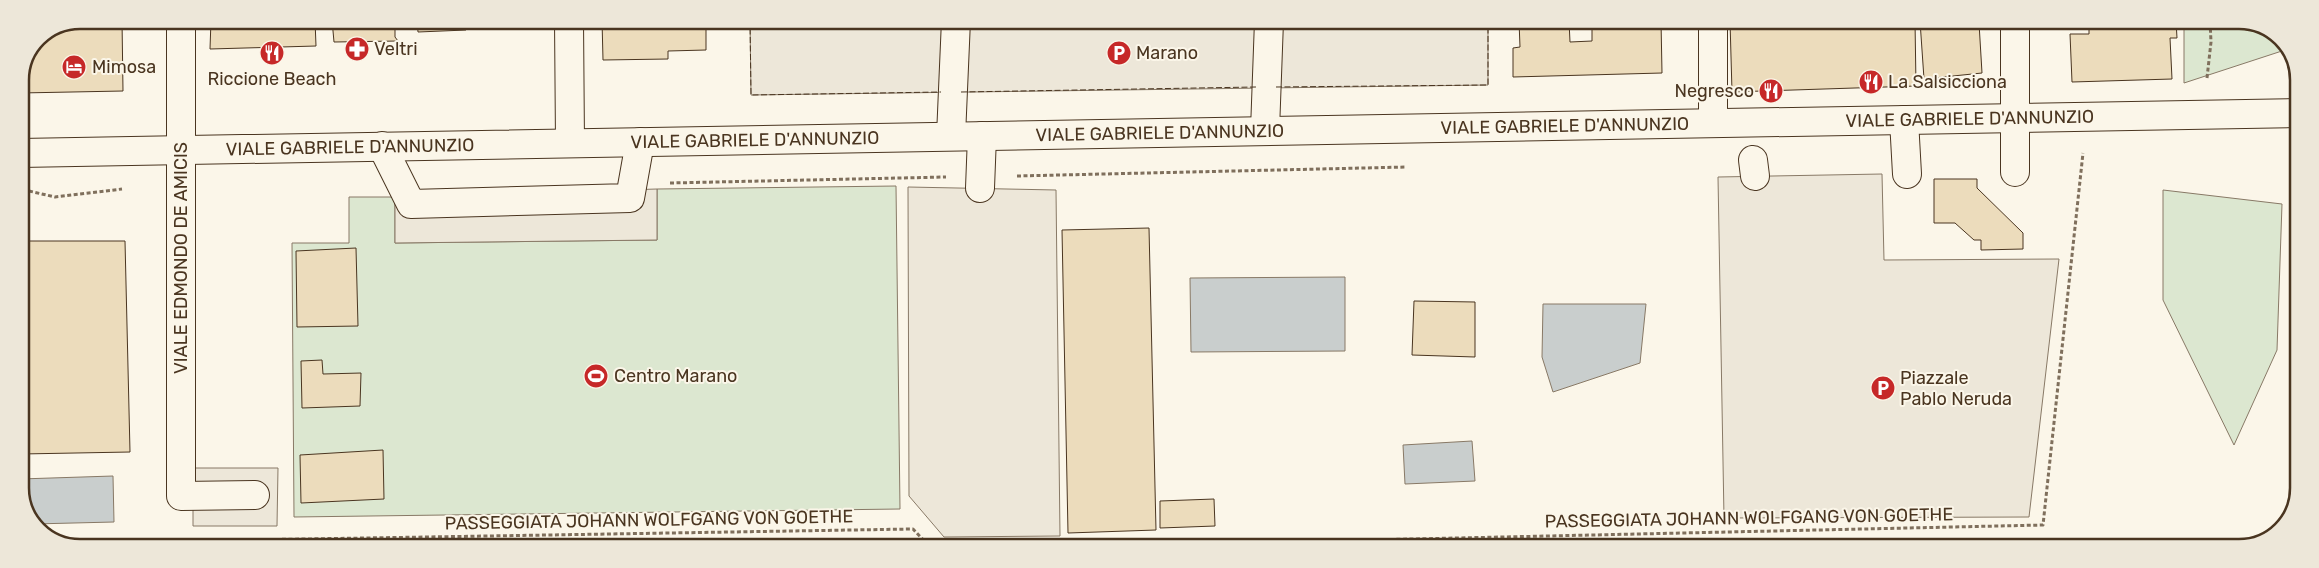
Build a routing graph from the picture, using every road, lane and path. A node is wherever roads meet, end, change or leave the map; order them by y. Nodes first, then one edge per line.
1 (181, 29) edge
2 (569, 29) edge
3 (956, 29) edge
4 (1269, 29) edge
5 (1713, 29) edge
6 (2015, 29) edge
7 (2210, 29) edge
8 (2290, 113) edge
9 (2203, 114) junction
10 (2016, 117) junction
11 (1904, 120) junction
12 (1713, 123) junction
13 (1265, 130) junction
14 (951, 136) junction
15 (982, 136) junction
16 (640, 142) junction
17 (570, 143) junction
18 (382, 146) junction
19 (181, 150) junction
20 (29, 153) edge
21 (2083, 153) dead end
22 (2015, 172) dead end
23 (1907, 174) dead end
24 (980, 188) dead end
25 (255, 495) dead end
26 (304, 539) edge
27 (922, 539) edge
28 (1412, 539) edge

1 - 19 street, VIALE EDMONDO DE AMICIS
2 - 17 street
3 - 14 street
4 - 13 street
5 - 12 street
6 - 10 street
7 - 9 path
8 - 9 street, VIALE GABRIELE D'ANNUNZIO
9 - 10 street, VIALE GABRIELE D'ANNUNZIO
10 - 11 street, VIALE GABRIELE D'ANNUNZIO
10 - 22 street
11 - 12 street, VIALE GABRIELE D'ANNUNZIO
11 - 23 street
12 - 13 street, VIALE GABRIELE D'ANNUNZIO
13 - 15 street, VIALE GABRIELE D'ANNUNZIO
14 - 15 street, VIALE GABRIELE D'ANNUNZIO
14 - 16 street, VIALE GABRIELE D'ANNUNZIO
15 - 24 street
16 - 17 street, VIALE GABRIELE D'ANNUNZIO
16 - 18 street
17 - 18 street, VIALE GABRIELE D'ANNUNZIO
18 - 19 street, VIALE GABRIELE D'ANNUNZIO
19 - 20 street, VIALE GABRIELE D'ANNUNZIO
19 - 25 street, VIALE EDMONDO DE AMICIS
21 - 28 path, PASSEGGIATA JOHANN WOLFGANG VON GOETHE
26 - 27 path, PASSEGGIATA JOHANN WOLFGANG VON GOETHE

